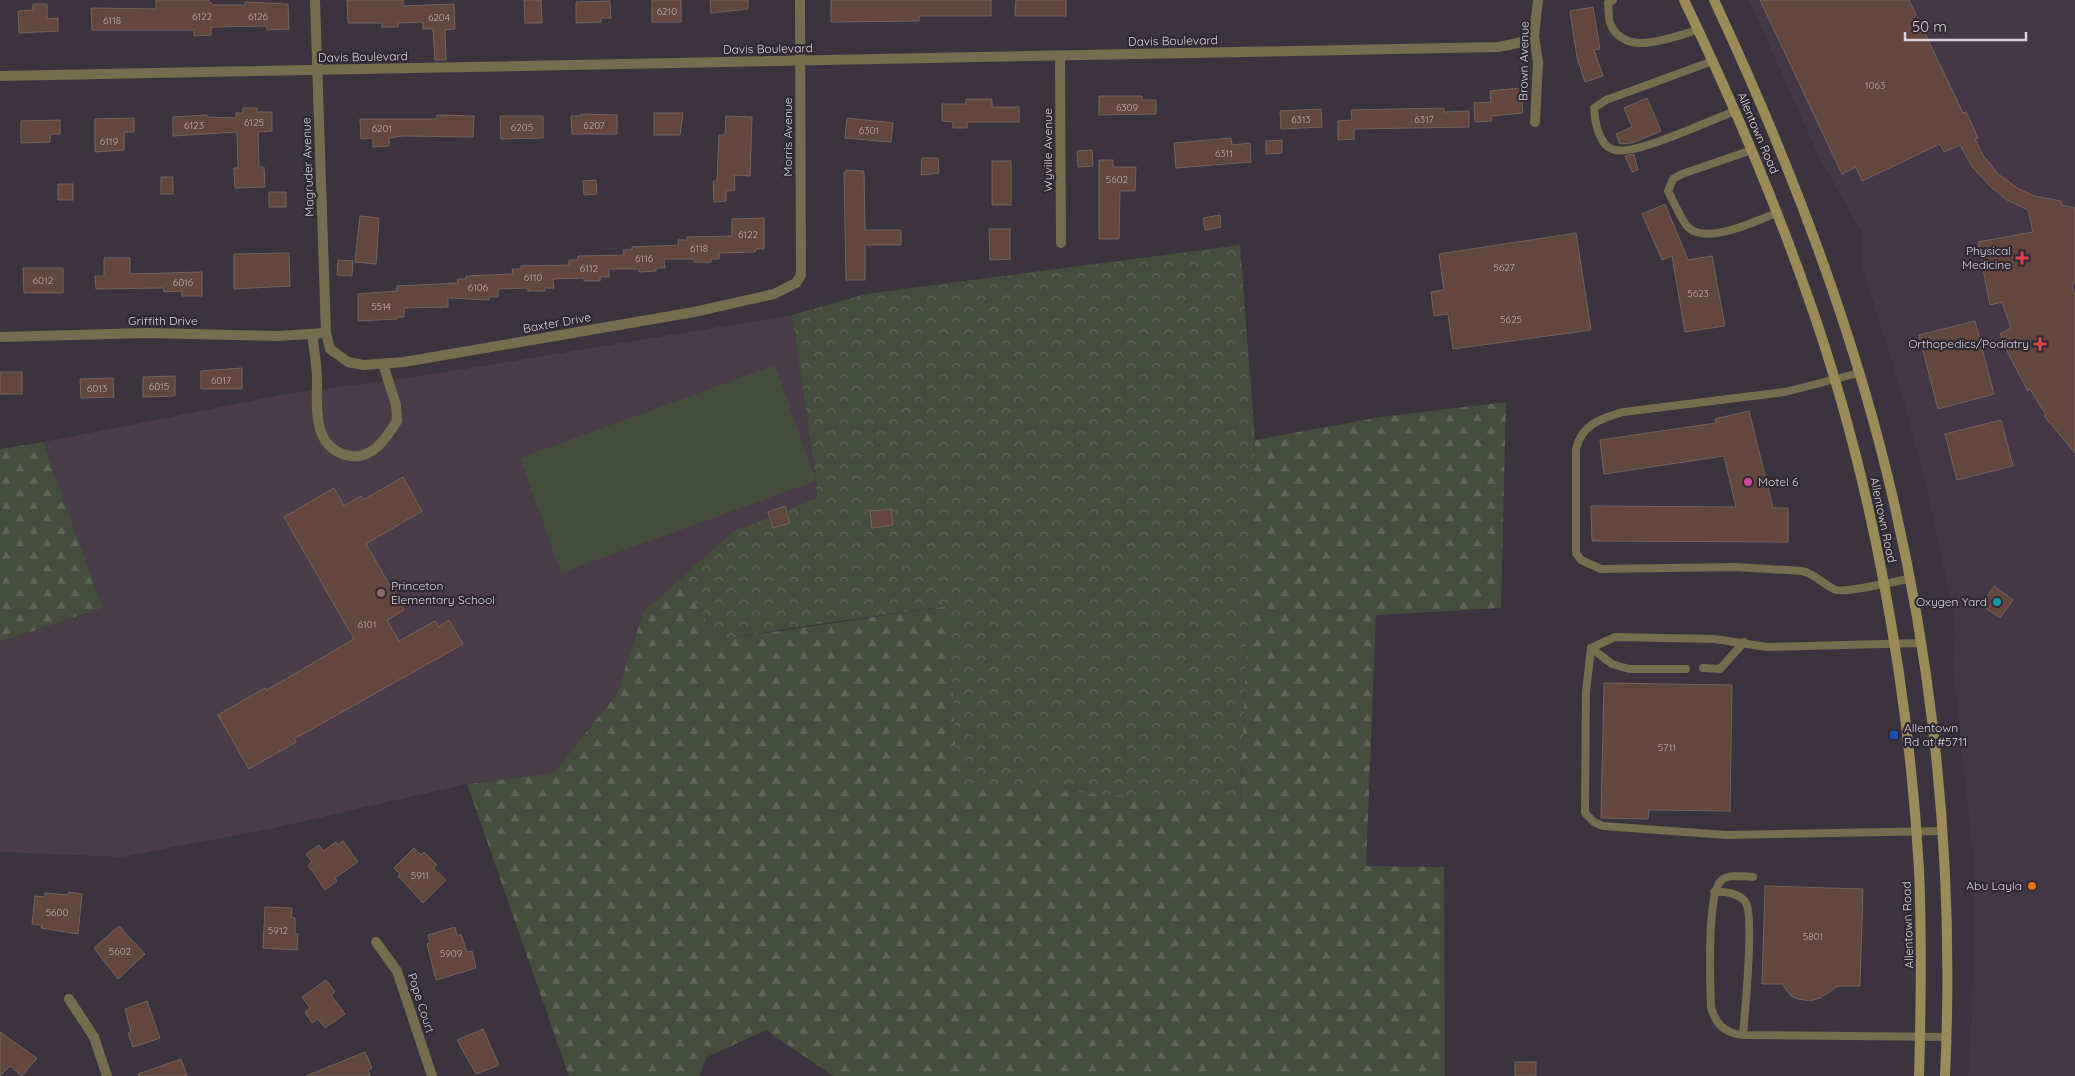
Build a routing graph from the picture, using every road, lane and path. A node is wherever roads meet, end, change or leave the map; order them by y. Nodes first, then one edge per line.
1 (315, 0) edge
2 (800, 0) edge
3 (1538, 0) edge
4 (1613, 0) edge
5 (1684, 0) edge
6 (1714, 0) edge
7 (1698, 30) junction
8 (1534, 36) junction
9 (1060, 56) junction
10 (800, 61) junction
11 (1712, 62) junction
12 (317, 70) junction
13 (0, 76) edge
14 (1735, 111) junction
15 (1535, 122) dead end
16 (1752, 150) junction
17 (1777, 213) junction
18 (1061, 243) dead end
19 (801, 275) joint
20 (326, 333) junction
21 (312, 334) junction
22 (0, 337) edge
23 (384, 364) junction
24 (1860, 373) junction
25 (1834, 380) junction
26 (1909, 578) junction
27 (1883, 583) junction
28 (1744, 642) junction
29 (1920, 643) junction
30 (1894, 644) junction
31 (1591, 648) junction
32 (1686, 668) dead end
33 (1703, 668) dead end
34 (1942, 831) junction
35 (1916, 832) junction
36 (1752, 877) dead end
37 (1714, 892) junction
38 (376, 942) dead end
39 (69, 999) dead end
40 (1744, 1035) junction
41 (1920, 1037) junction
42 (1946, 1037) junction
43 (107, 1076) edge
44 (432, 1076) edge
45 (1919, 1076) edge
46 (1945, 1076) edge

1 - 12 street, Magruder Avenue
2 - 10 street, Morris Avenue
3 - 8 street, Brown Avenue
4 - 7 lane
5 - 7 main road, Allentown Road
6 - 24 main road, Allentown Road
7 - 11 main road, Allentown Road
8 - 9 street, Davis Boulevard
8 - 15 street, Brown Avenue
9 - 10 street, Davis Boulevard
9 - 18 street, Wyville Avenue
10 - 12 street, Davis Boulevard
10 - 19 street, Morris Avenue
11 - 14 main road, Allentown Road
11 - 14 lane
12 - 13 street, Davis Boulevard
12 - 20 street, Magruder Avenue
14 - 16 main road, Allentown Road
16 - 17 main road, Allentown Road
16 - 17 lane
17 - 25 main road, Allentown Road
19 - 23 street, Baxter Drive
20 - 21 street, Griffith Drive
20 - 23 street, Baxter Drive
21 - 22 street, Griffith Drive
21 - 23 street
24 - 25 lane
24 - 26 main road, Allentown Road
25 - 27 main road, Allentown Road
25 - 27 lane
26 - 27 lane
26 - 29 main road, Allentown Road
27 - 30 main road, Allentown Road
28 - 30 lane
28 - 31 lane
28 - 33 lane
29 - 30 lane
29 - 34 main road, Allentown Road
30 - 35 main road, Allentown Road
31 - 32 lane
31 - 35 lane
34 - 35 lane
34 - 42 main road, Allentown Road
35 - 41 main road, Allentown Road
36 - 37 lane
37 - 40 lane
37 - 40 lane
38 - 44 street, Pope Court
39 - 43 street
40 - 41 lane
41 - 42 lane
41 - 45 main road, Allentown Road
42 - 46 main road, Allentown Road

